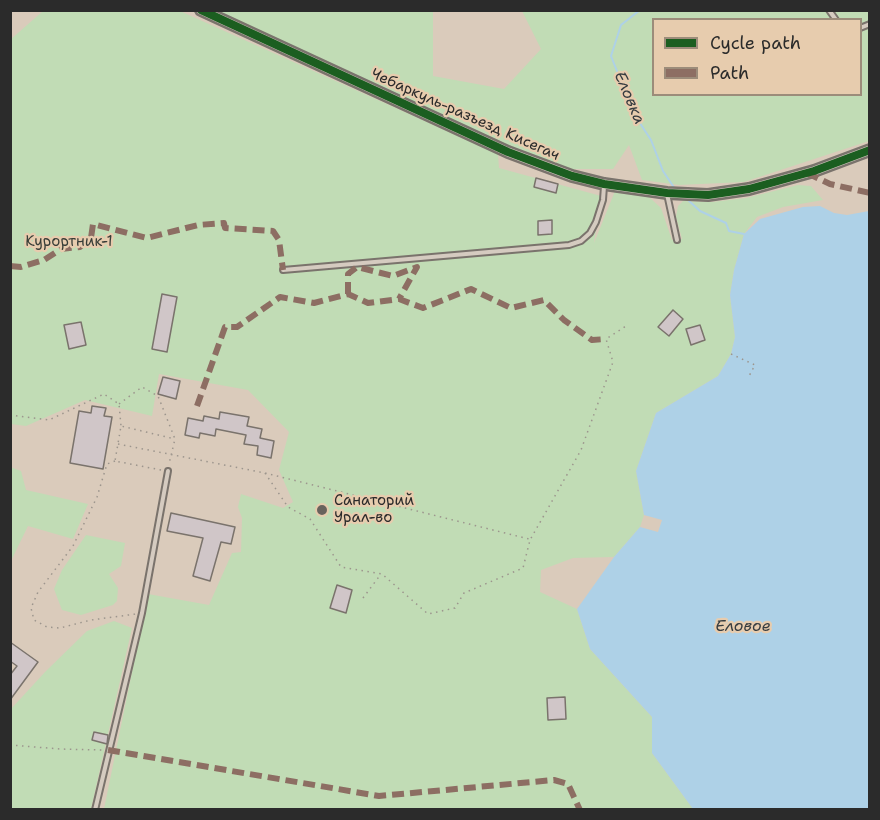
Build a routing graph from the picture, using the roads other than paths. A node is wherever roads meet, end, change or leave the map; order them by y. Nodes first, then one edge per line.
1 (201, 10) edge
2 (870, 150) edge
3 (604, 184) junction
4 (667, 193) junction
5 (677, 240) dead end
6 (283, 270) dead end
7 (168, 471) road end
8 (95, 810) edge

1 - 3 street, Чебаркуль-разъезд Кисегач
2 - 4 street, Чебаркуль-разъезд Кисегач
3 - 4 street, Чебаркуль-разъезд Кисегач
3 - 6 lane
4 - 5 lane
7 - 8 lane

